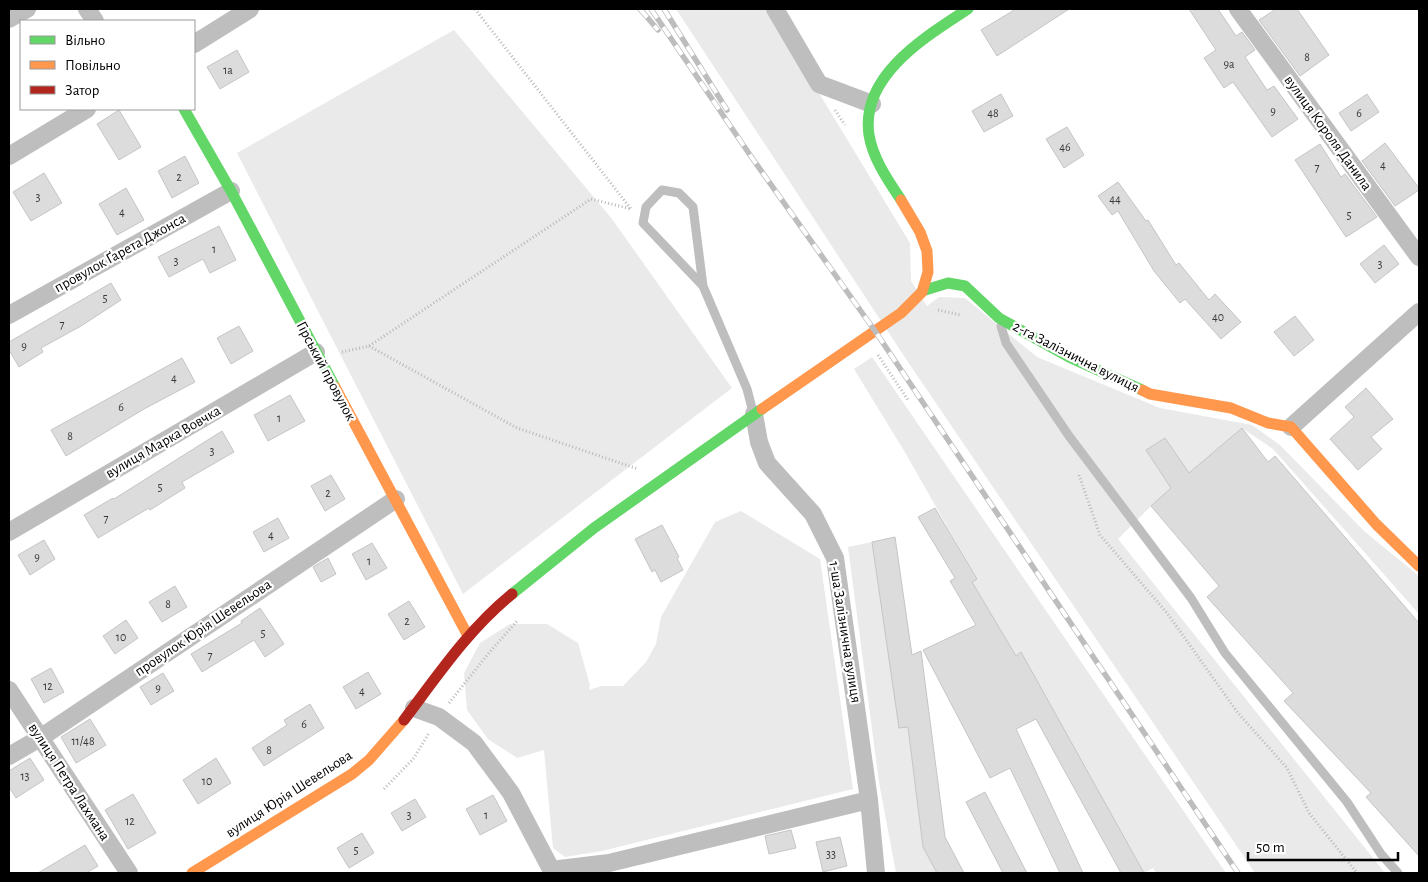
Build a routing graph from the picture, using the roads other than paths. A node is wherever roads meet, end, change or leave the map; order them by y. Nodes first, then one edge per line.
1 (27, 9) edge
2 (87, 9) edge
3 (250, 9) edge
4 (775, 9) edge
5 (968, 9) edge
6 (1238, 9) edge
7 (9, 19) edge
8 (94, 20) edge
9 (195, 43) edge
10 (872, 104) junction
11 (85, 110) edge
12 (185, 110) edge
13 (9, 156) edge
14 (231, 191) junction
15 (1419, 257) edge
16 (703, 286) junction
17 (922, 291) junction
18 (1419, 312) edge
19 (9, 315) edge
20 (999, 318) junction
21 (316, 352) junction
22 (754, 414) junction
23 (1292, 427) junction
24 (396, 499) junction
25 (9, 532) edge
26 (1419, 566) edge
27 (467, 634) junction
28 (9, 690) edge
29 (414, 708) junction
30 (40, 738) junction
31 (9, 756) edge
32 (869, 800) junction
33 (552, 872) edge
34 (129, 873) edge
35 (192, 873) edge
36 (876, 873) edge
37 (1398, 873) edge

1 - 7 street
2 - 8 street
3 - 9 street
4 - 10 street
5 - 10 street
6 - 15 street, вулиця Короля Данила
10 - 17 street
11 - 13 street
12 - 14 street, Гірський провулок
14 - 19 street, провулок Ґарета Джонса
14 - 21 street, Гірський провулок
16 - 16 lane
16 - 22 lane
17 - 20 street, 2-га Залізнична вулиця
17 - 22 street, вулиця Юрія Шевельова
18 - 23 street
20 - 23 street, 2-га Залізнична вулиця
20 - 37 lane
21 - 24 street, Гірський провулок
21 - 25 street, вулиця Марка Вовчка
22 - 27 street, вулиця Юрія Шевельова
22 - 32 street, 1-ша Залізнична вулиця
23 - 26 street
24 - 27 street, Гірський провулок
24 - 30 street, провулок Юрія Шевельова
27 - 29 street, вулиця Юрія Шевельова
28 - 30 street, вулиця Петра Лахмана
29 - 33 street
29 - 35 street, вулиця Юрія Шевельова
30 - 31 street, провулок Юрія Шевельова
30 - 34 street, вулиця Петра Лахмана
32 - 33 street
32 - 36 street, 1-ша Залізнична вулиця

